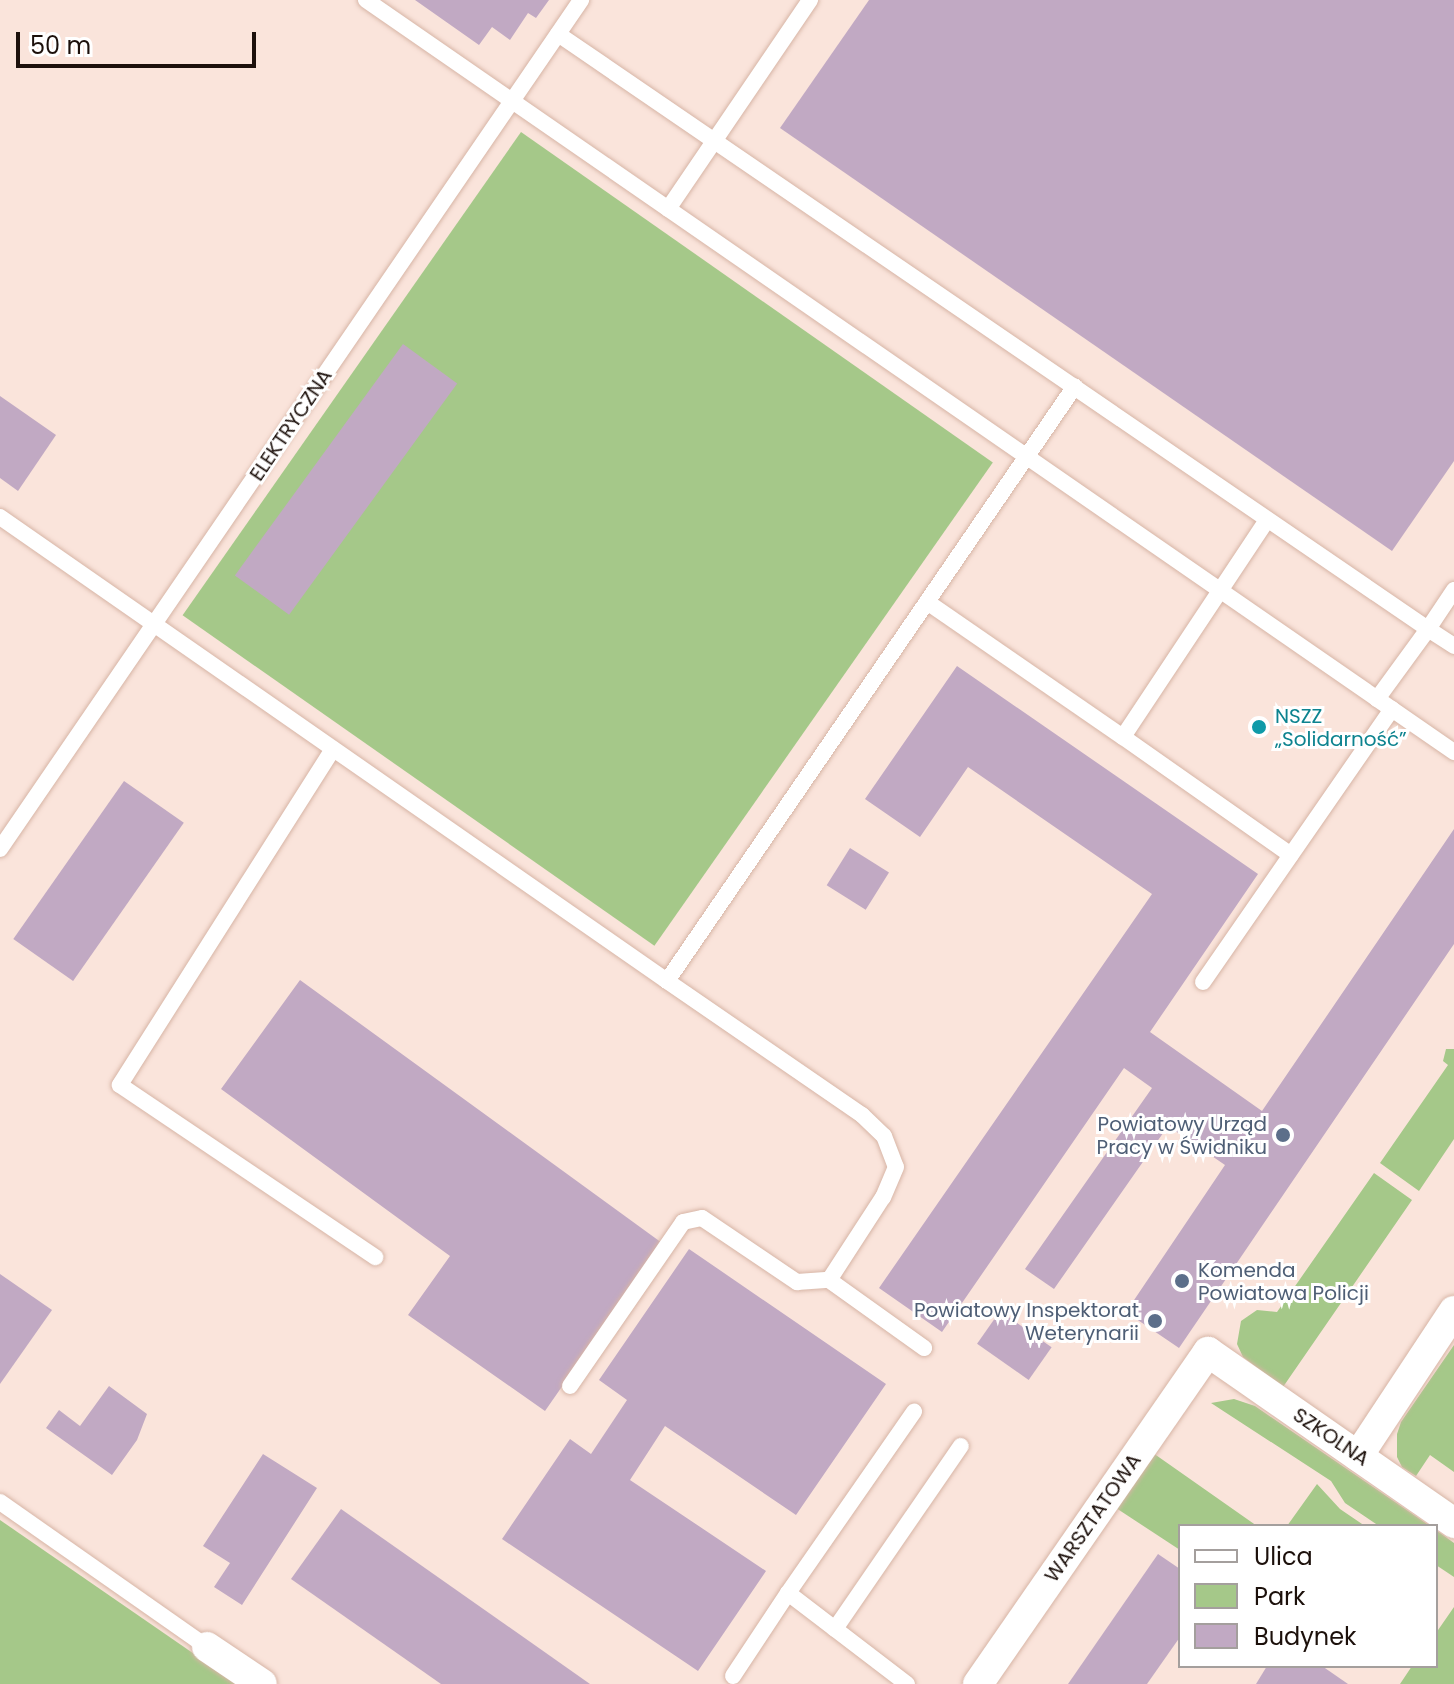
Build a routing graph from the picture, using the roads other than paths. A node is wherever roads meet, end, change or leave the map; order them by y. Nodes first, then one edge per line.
1 (366, 0) edge
2 (581, 0) edge
3 (810, 0) edge
4 (558, 34) junction
5 (512, 101) junction
6 (714, 140) junction
7 (668, 209) junction
8 (1075, 386) junction
9 (1027, 455) junction
10 (0, 517) edge
11 (1267, 520) junction
12 (1220, 589) junction
13 (1454, 590) edge
14 (927, 602) junction
15 (156, 623) junction
16 (1428, 629) junction
17 (1454, 646) edge
18 (1377, 699) junction
19 (1392, 709) junction
20 (1123, 737) junction
21 (333, 749) junction
22 (1454, 752) edge
23 (0, 849) edge
24 (1291, 855) junction
25 (667, 981) junction
26 (1203, 982) dead end
27 (375, 1257) dead end
28 (829, 1280) junction
29 (1454, 1311) edge
30 (924, 1348) dead end
31 (1208, 1352) joint
32 (570, 1386) dead end
33 (914, 1412) dead end
34 (961, 1446) dead end
35 (1358, 1456) junction
36 (0, 1502) edge
37 (1454, 1523) edge
38 (788, 1593) junction
39 (835, 1629) junction
40 (207, 1647) joint
41 (733, 1676) dead end
42 (262, 1684) edge
43 (907, 1684) edge
44 (978, 1684) edge

1 - 5 lane
2 - 4 lane, ELEKTRYCZNA
3 - 6 lane
4 - 5 lane, ELEKTRYCZNA
4 - 6 lane
5 - 7 lane
5 - 15 lane, ELEKTRYCZNA
6 - 7 lane
6 - 8 lane
7 - 9 lane
8 - 9 lane
8 - 11 lane
9 - 12 lane
9 - 14 lane
10 - 15 lane
11 - 12 lane
11 - 16 lane
12 - 18 lane
12 - 20 lane
13 - 16 lane
14 - 20 lane
14 - 25 lane
15 - 21 lane
15 - 23 lane, ELEKTRYCZNA
16 - 17 lane
16 - 18 lane
18 - 19 lane
19 - 22 lane
19 - 24 lane
20 - 24 lane
21 - 25 lane
21 - 27 lane
24 - 26 lane
25 - 28 lane
28 - 30 lane
28 - 32 lane
29 - 35 street
31 - 35 street, SZKOLNA
31 - 44 street, WARSZTATOWA
33 - 38 lane
34 - 39 lane
35 - 37 street, SZKOLNA
36 - 40 lane
38 - 39 lane
38 - 41 lane
39 - 43 lane
40 - 42 street

